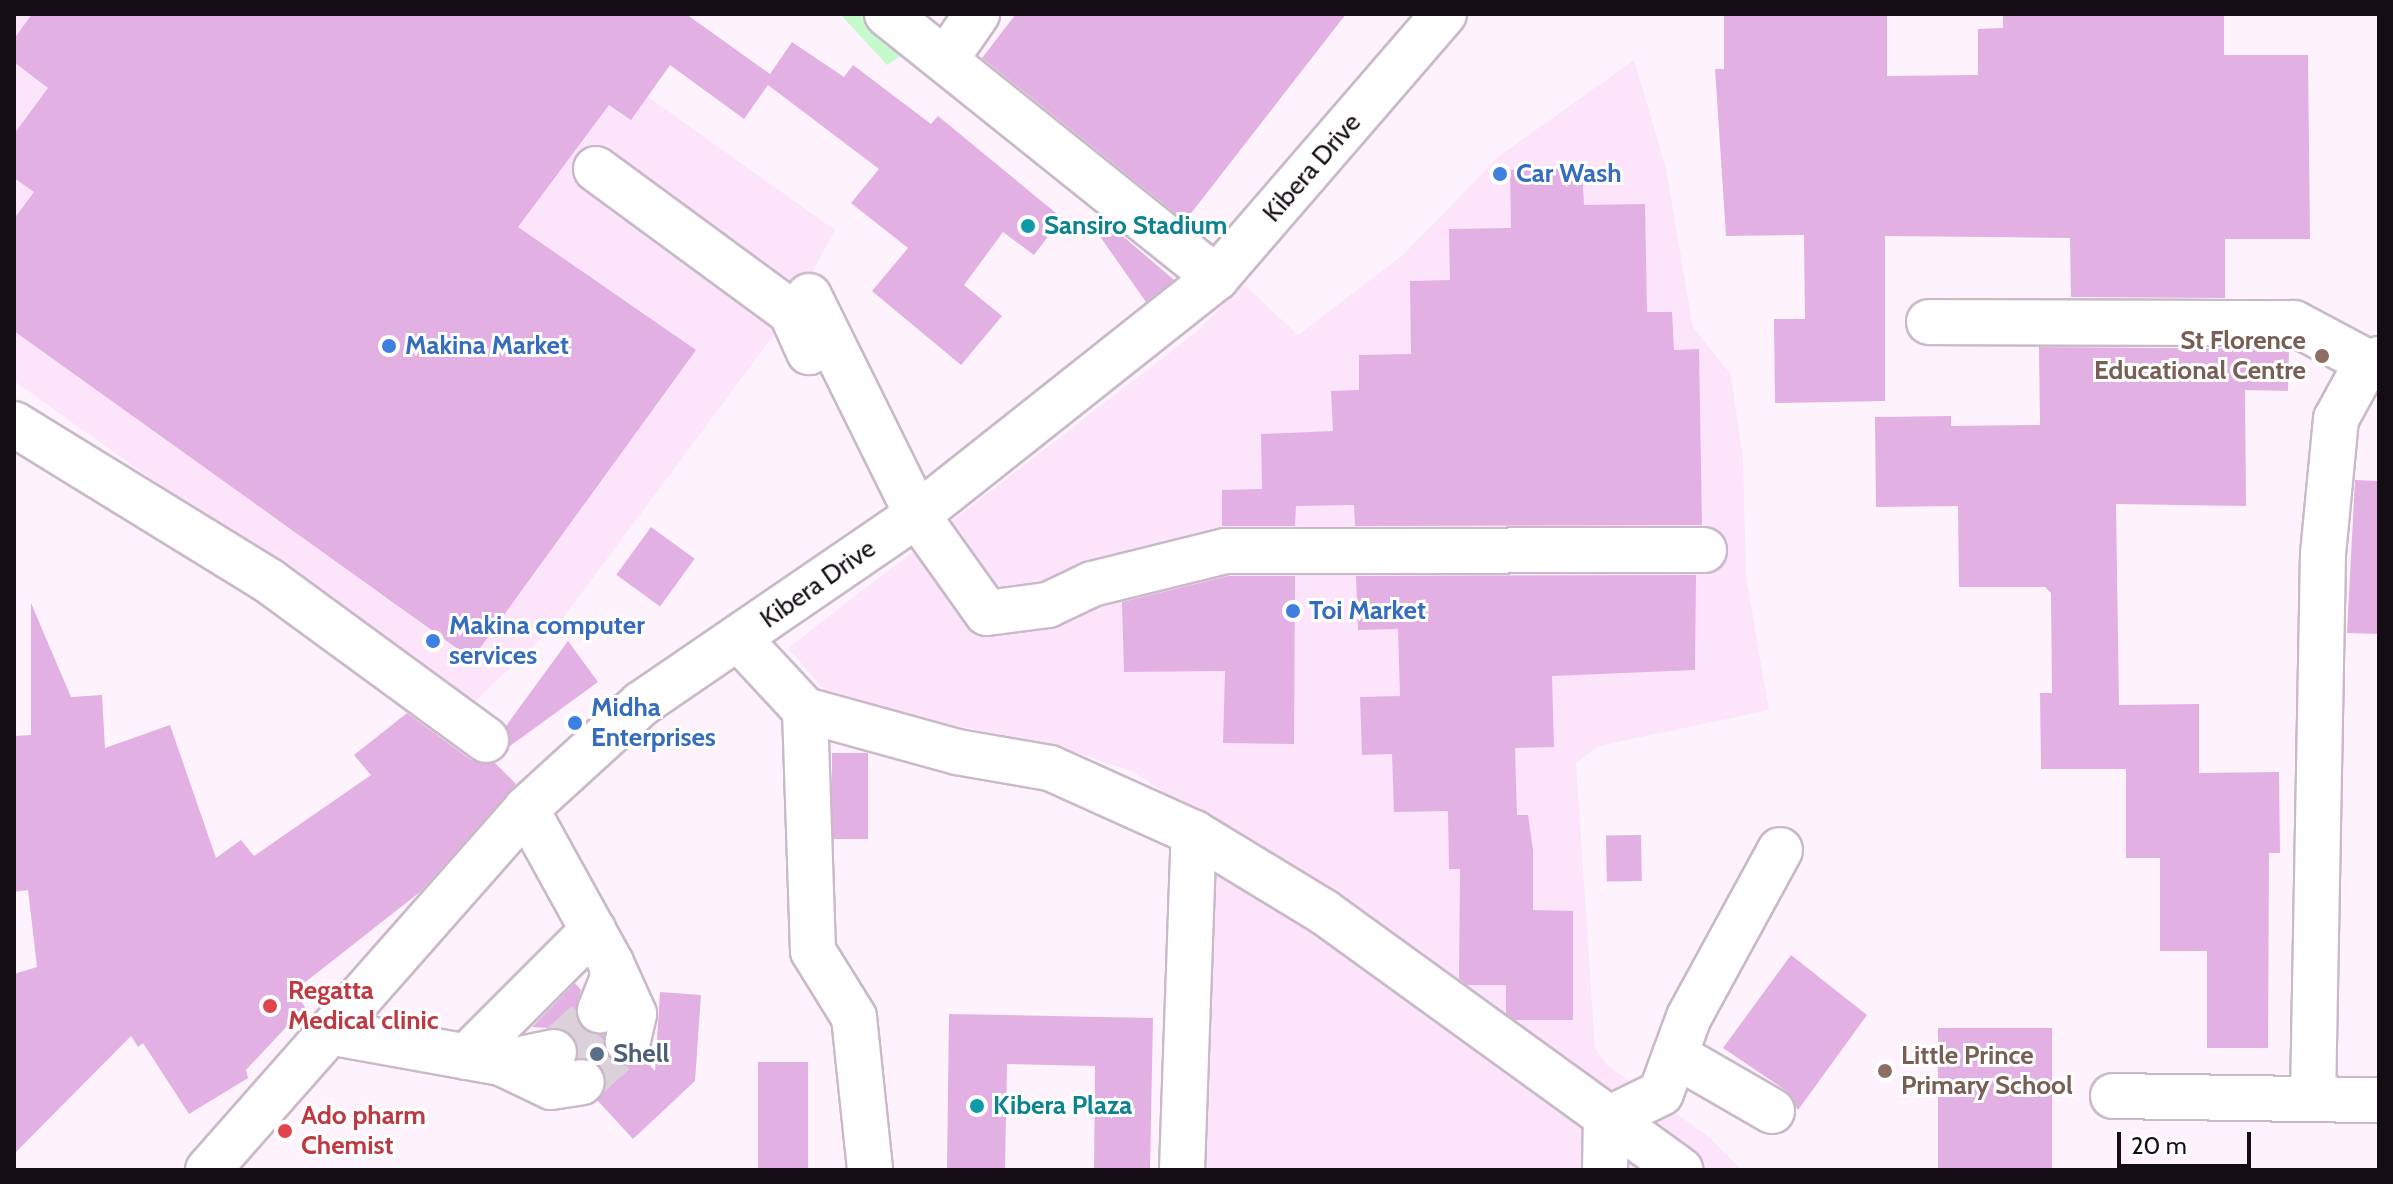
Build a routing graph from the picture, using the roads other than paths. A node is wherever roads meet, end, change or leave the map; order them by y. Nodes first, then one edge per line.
1 (887, 14) edge
2 (977, 14) edge
3 (1444, 14) edge
4 (946, 59) junction
5 (596, 169) dead end
6 (1216, 278) junction
7 (809, 296) dead end
8 (1929, 322) dead end
9 (2376, 362) edge
10 (14, 424) edge
11 (905, 523) junction
12 (1704, 550) dead end
13 (739, 639) junction
14 (805, 710) junction
15 (486, 740) dead end
16 (526, 809) junction
17 (1194, 833) junction
18 (1780, 850) dead end
19 (602, 946) junction
20 (614, 1026) dead end
21 (329, 1032) junction
22 (1675, 1055) junction
23 (483, 1060) junction
24 (568, 1067) dead end
25 (2113, 1096) dead end
26 (2313, 1099) junction
27 (2379, 1100) edge
28 (1772, 1111) dead end
29 (1606, 1120) junction
30 (208, 1170) edge
31 (870, 1170) edge
32 (1182, 1170) edge
33 (1605, 1170) edge
34 (1680, 1170) edge

1 - 4 street
2 - 4 street
3 - 6 street, Kibera Drive
4 - 6 street
5 - 11 street
6 - 11 street, Kibera Drive
7 - 11 street
8 - 9 street
9 - 26 street
10 - 15 street
11 - 12 street
11 - 13 street, Kibera Drive
13 - 14 street
13 - 16 street, Kibera Drive
14 - 17 street
14 - 31 street
16 - 19 street
16 - 21 street, Kibera Drive
17 - 29 street
17 - 32 street
18 - 22 street
19 - 20 street
19 - 23 street
21 - 23 street
21 - 30 street, Kibera Drive
22 - 28 street
22 - 29 street
23 - 24 street
25 - 26 street
26 - 27 street
29 - 33 street
29 - 34 street

